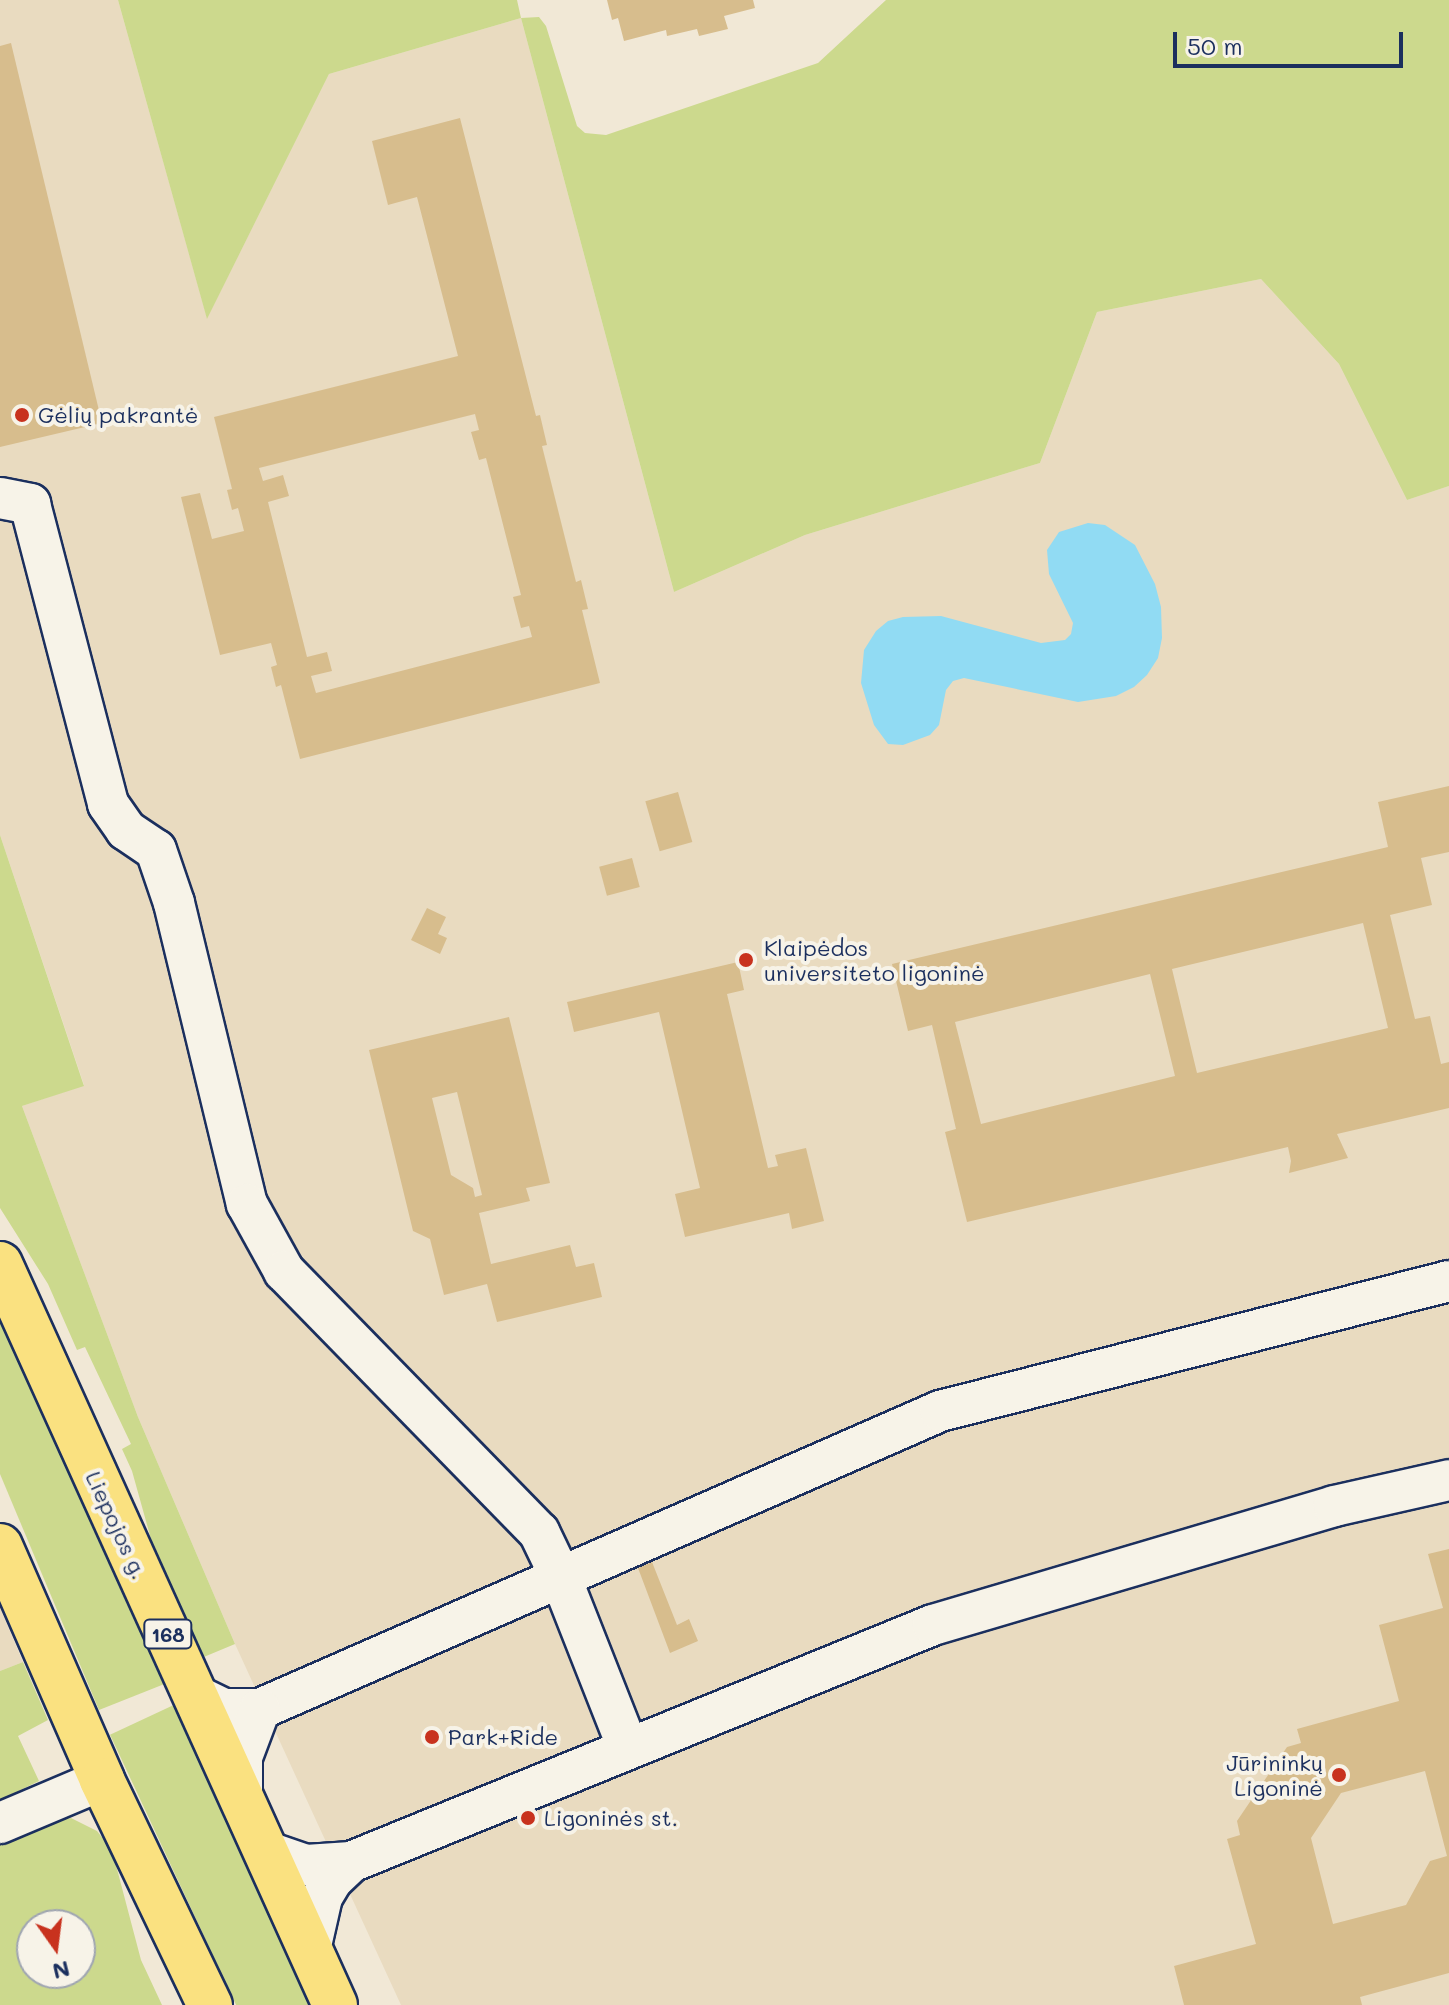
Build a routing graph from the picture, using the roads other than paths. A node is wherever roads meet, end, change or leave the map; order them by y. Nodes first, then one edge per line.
1 (0, 498) edge
2 (0, 1264) edge
3 (1449, 1281) edge
4 (1449, 1480) edge
5 (0, 1546) edge
6 (561, 1578) junction
7 (195, 1695) junction
8 (260, 1709) junction
9 (628, 1748) junction
10 (102, 1780) junction
11 (242, 1798) junction
12 (0, 1823) edge
13 (265, 1851) junction
14 (351, 1862) junction
15 (310, 1950) junction
16 (210, 2005) edge
17 (335, 2005) edge

1 - 6 street
2 - 7 main road, Liepojos g. / 168
3 - 6 street
4 - 9 street
5 - 10 main road
6 - 8 street
6 - 9 street
7 - 8 street
7 - 11 main road, Liepojos g. / 168
8 - 11 street
9 - 14 street
10 - 12 street
10 - 16 main road
11 - 13 main road, Liepojos g. / 168
13 - 14 street
13 - 15 main road, Liepojos g. / 168
14 - 15 street
15 - 17 main road, Liepojos g. / 168

